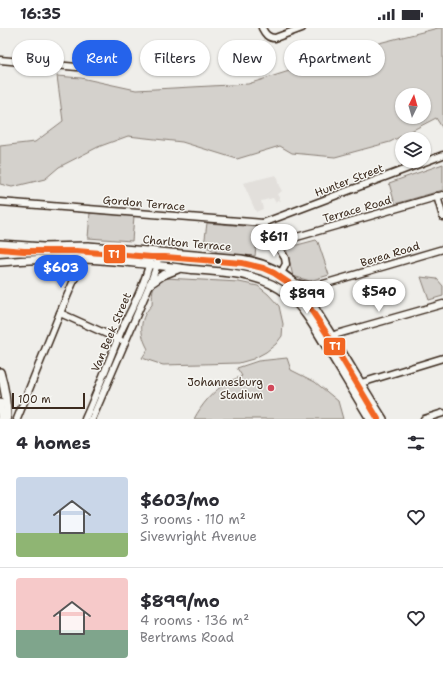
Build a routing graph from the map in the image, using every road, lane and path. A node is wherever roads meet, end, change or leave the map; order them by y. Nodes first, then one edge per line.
1 (262, 28) edge
2 (302, 28) edge
3 (0, 60) edge
4 (72, 67) edge
5 (443, 155) edge
6 (440, 195) edge
7 (0, 202) edge
8 (443, 217) edge
9 (263, 223) junction
10 (276, 243) junction
11 (0, 244) edge
12 (443, 248) edge
13 (155, 252) junction
14 (72, 259) junction
15 (83, 259) junction
16 (0, 262) edge
17 (153, 265) junction
18 (182, 268) junction
19 (78, 272) junction
20 (281, 273) junction
21 (295, 283) junction
22 (150, 284) junction
23 (443, 304) edge
24 (60, 313) junction
25 (332, 336) junction
26 (118, 339) junction
27 (322, 340) junction
28 (125, 342) junction
29 (443, 358) edge
30 (0, 372) edge
31 (104, 374) junction
32 (111, 376) junction
33 (361, 383) junction
34 (0, 403) edge
35 (443, 413) edge
36 (92, 414) edge
37 (1, 419) edge
38 (7, 419) edge
39 (17, 419) edge
40 (84, 419) edge
41 (369, 419) edge
42 (383, 419) edge
43 (424, 419) edge

1 - 2 street
3 - 4 street
5 - 9 street, Hunter Street
6 - 8 street
6 - 10 street, Terrace Road
7 - 9 street, Gordon Terrace
9 - 10 street
10 - 20 street
11 - 13 main road, Charlton Terrace
12 - 21 street, Berea Road
13 - 17 street, Van Beek Street
13 - 20 main road, Charlton Terrace
14 - 15 main road
14 - 16 main road
14 - 19 street
15 - 17 main road
15 - 19 street
17 - 18 main road
17 - 22 street, Van Beek Street
17 - 26 street, Van Beek Street
18 - 22 main road
18 - 27 main road
19 - 24 street
20 - 21 main road, Charlton Terrace
21 - 25 main road, Charlton Terrace
22 - 28 street, Van Beek Street
23 - 25 street
24 - 26 street
24 - 39 street
25 - 27 street
25 - 33 main road, Charlton Terrace
26 - 28 street
26 - 31 street, Van Beek Street
27 - 41 main road
28 - 32 street, Van Beek Street
29 - 33 street
30 - 38 main road
31 - 32 street
31 - 36 street, Van Beek Street
32 - 36 street, Van Beek Street
33 - 42 main road, Charlton Terrace
34 - 37 main road
35 - 43 street
36 - 40 street, Van Beek Street

